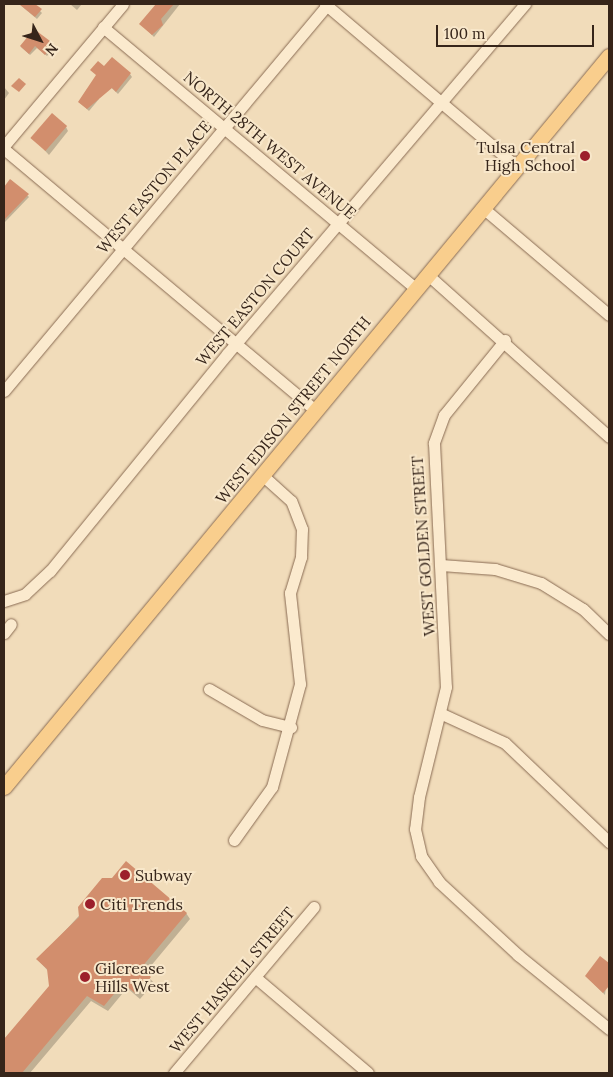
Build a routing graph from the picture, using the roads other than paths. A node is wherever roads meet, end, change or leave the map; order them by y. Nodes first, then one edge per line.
1 (123, 4) edge
2 (326, 4) edge
3 (525, 4) edge
4 (103, 27) junction
5 (609, 56) edge
6 (441, 101) junction
7 (226, 128) junction
8 (4, 147) edge
9 (517, 167) junction
10 (483, 208) junction
11 (338, 224) junction
12 (121, 250) junction
13 (428, 274) junction
14 (416, 289) junction
15 (609, 315) edge
16 (505, 340) junction
17 (235, 345) junction
18 (4, 391) edge
19 (315, 410) junction
20 (609, 437) edge
21 (262, 475) junction
22 (441, 565) junction
23 (4, 601) edge
24 (609, 634) edge
25 (209, 689) dead end
26 (442, 714) junction
27 (292, 727) junction
28 (4, 787) edge
29 (234, 840) dead end
30 (609, 842) edge
31 (314, 907) dead end
32 (255, 977) junction
33 (609, 1029) edge
34 (174, 1073) edge
35 (368, 1073) edge

1 - 4 street
2 - 6 street
2 - 7 street, WEST EASTON PLACE
3 - 6 street, WEST EASTON COURT
4 - 7 street, NORTH 28TH WEST AVENUE
4 - 8 street
5 - 9 main road, WEST EDISON STREET NORTH
6 - 9 street
6 - 11 street, WEST EASTON COURT
7 - 11 street, NORTH 28TH WEST AVENUE
7 - 12 street, WEST EASTON PLACE
8 - 12 street
9 - 10 main road, WEST EDISON STREET NORTH
10 - 13 main road, WEST EDISON STREET NORTH
10 - 15 street
11 - 14 street, NORTH 28TH WEST AVENUE
11 - 17 street, WEST EASTON COURT
12 - 17 street
12 - 18 street, WEST EASTON PLACE
13 - 14 main road, WEST EDISON STREET NORTH
13 - 16 street
14 - 19 main road, WEST EDISON STREET NORTH
16 - 20 street
16 - 22 street, WEST GOLDEN STREET
17 - 19 street
17 - 23 street, WEST EASTON COURT
19 - 21 main road, WEST EDISON STREET NORTH
21 - 27 street
21 - 28 main road, WEST EDISON STREET NORTH
22 - 24 street
22 - 26 street, WEST GOLDEN STREET
25 - 27 street
26 - 30 street
26 - 33 street, WEST GOLDEN STREET
27 - 29 street
31 - 32 street, WEST HASKELL STREET
32 - 34 street, WEST HASKELL STREET
32 - 35 street

